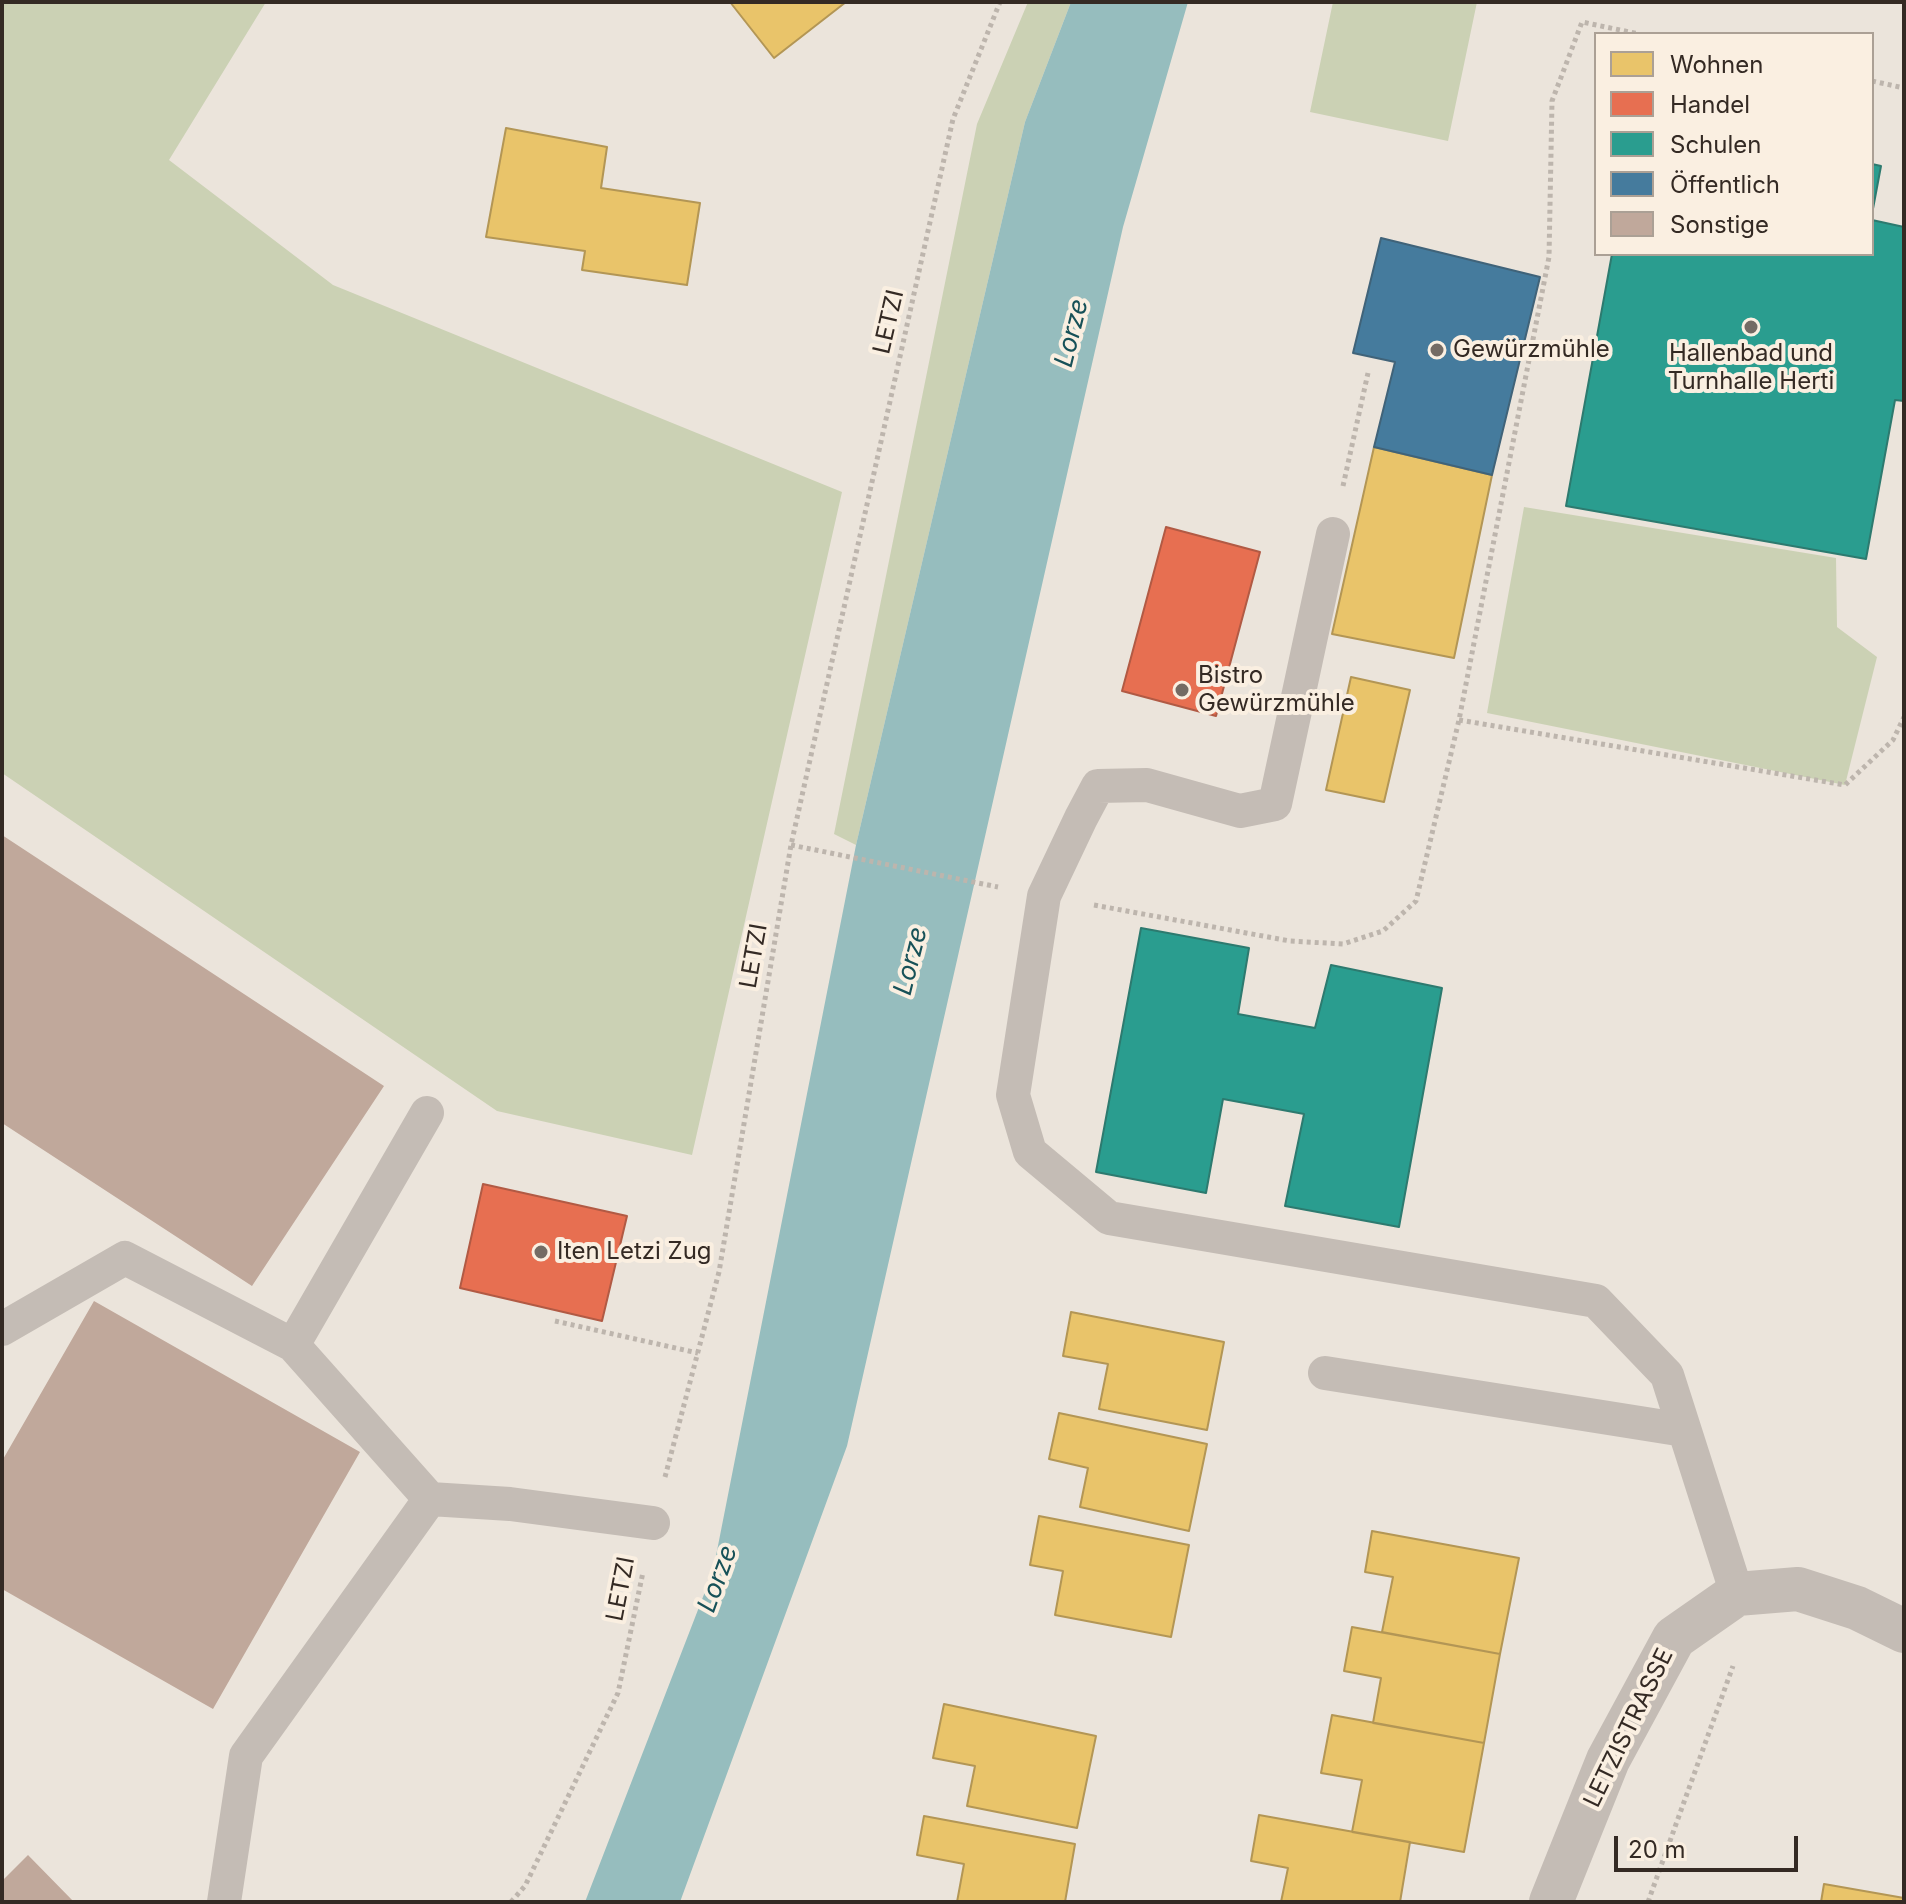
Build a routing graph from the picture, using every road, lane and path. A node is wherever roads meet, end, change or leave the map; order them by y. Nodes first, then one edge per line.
1 (1000, 2) edge
2 (1630, 32) edge
3 (1874, 81) edge
4 (1904, 88) edge
5 (1368, 373) dead end
6 (1333, 534) joint
7 (1904, 717) edge
8 (1459, 720) junction
9 (791, 845) junction
10 (1044, 896) junction
11 (427, 1113) dead end
12 (555, 1321) dead end
13 (2, 1329) edge
14 (293, 1345) junction
15 (698, 1353) junction
16 (1325, 1373) dead end
17 (1684, 1430) junction
18 (430, 1499) junction
19 (653, 1523) junction
20 (1737, 1594) junction
21 (1904, 1631) edge
22 (1732, 1668) dead end
23 (224, 1902) edge
24 (511, 1902) edge
25 (1551, 1902) edge
26 (1648, 1902) edge

1 - 9 path, LETZI
2 - 8 path
3 - 4 path
5 - 6 path
6 - 10 lane
7 - 8 path
8 - 10 path
9 - 10 path
9 - 15 path, LETZI
10 - 17 lane
11 - 14 lane
12 - 15 path
13 - 14 lane
14 - 18 lane
15 - 19 path, LETZI
16 - 17 lane
17 - 20 lane
18 - 19 lane
18 - 23 lane
19 - 24 path, LETZI
20 - 21 street
20 - 25 street, LETZISTRASSE
22 - 26 path

